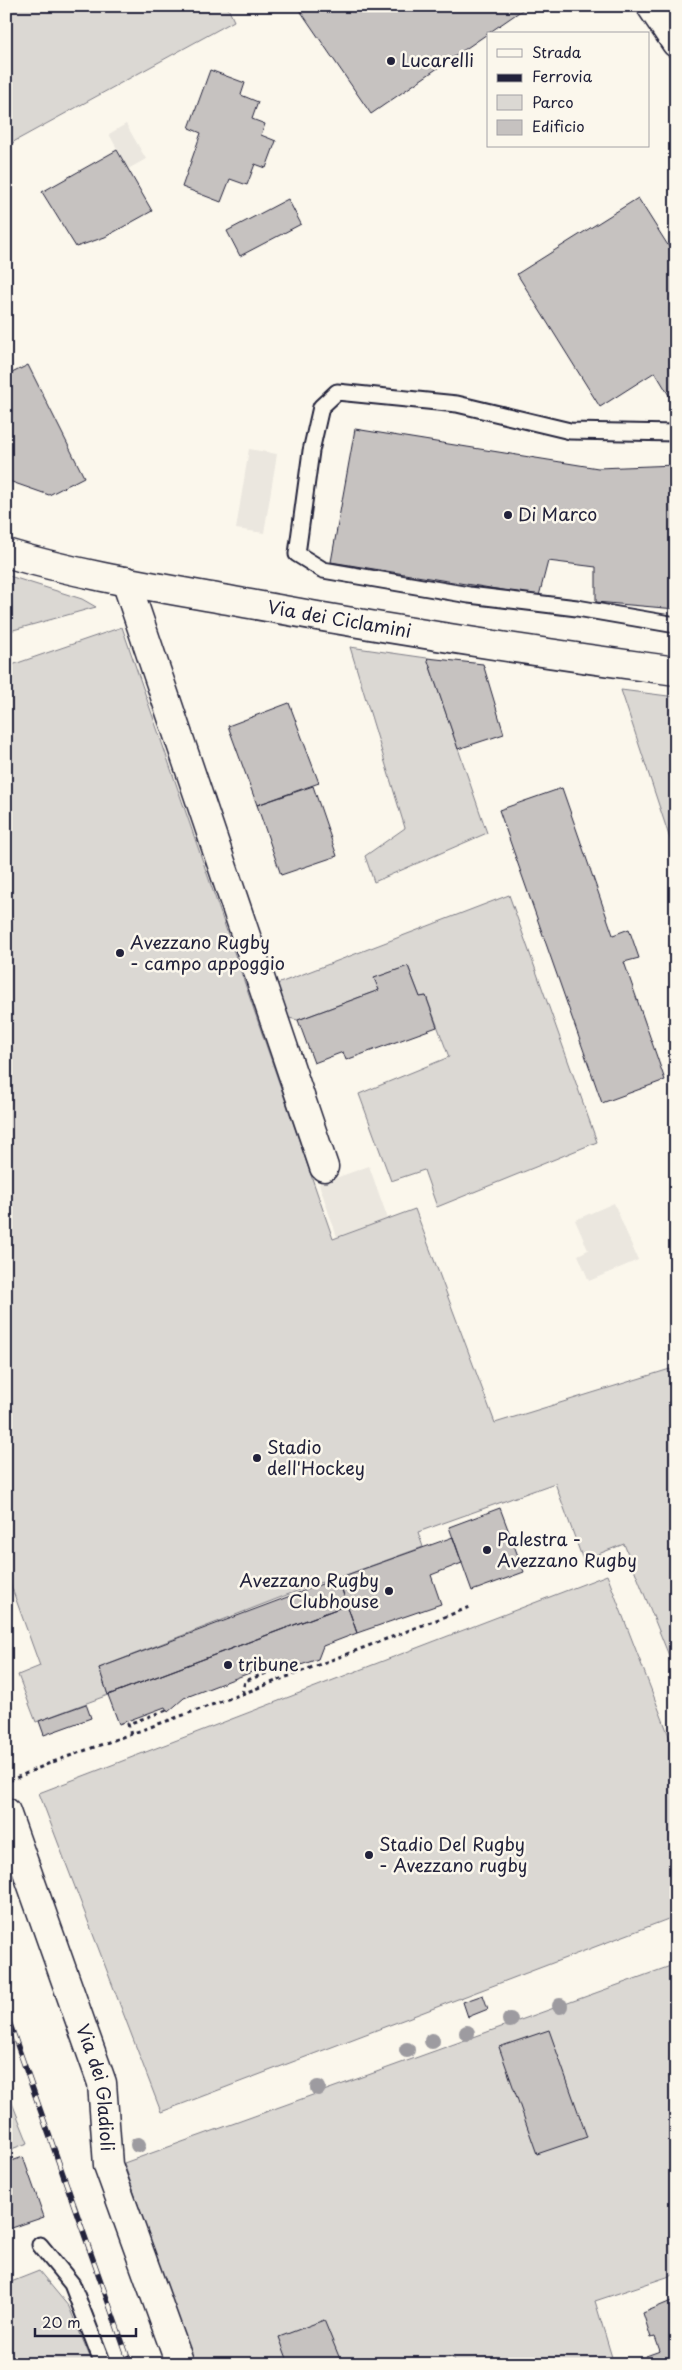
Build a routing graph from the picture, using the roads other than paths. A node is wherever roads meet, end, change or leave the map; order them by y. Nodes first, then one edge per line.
1 (651, 6) edge
2 (676, 43) edge
3 (676, 433) edge
4 (6, 553) edge
5 (126, 582) junction
6 (676, 625) edge
7 (676, 671) edge
8 (324, 1167) dead end
9 (6, 1812) edge
10 (40, 2245) dead end
11 (103, 2364) edge
12 (180, 2364) edge

1 - 2 street
3 - 6 lane
4 - 5 street, Via dei Ciclamini
5 - 7 street, Via dei Ciclamini
5 - 8 street
9 - 12 street, Via dei Gladioli
10 - 11 lane

